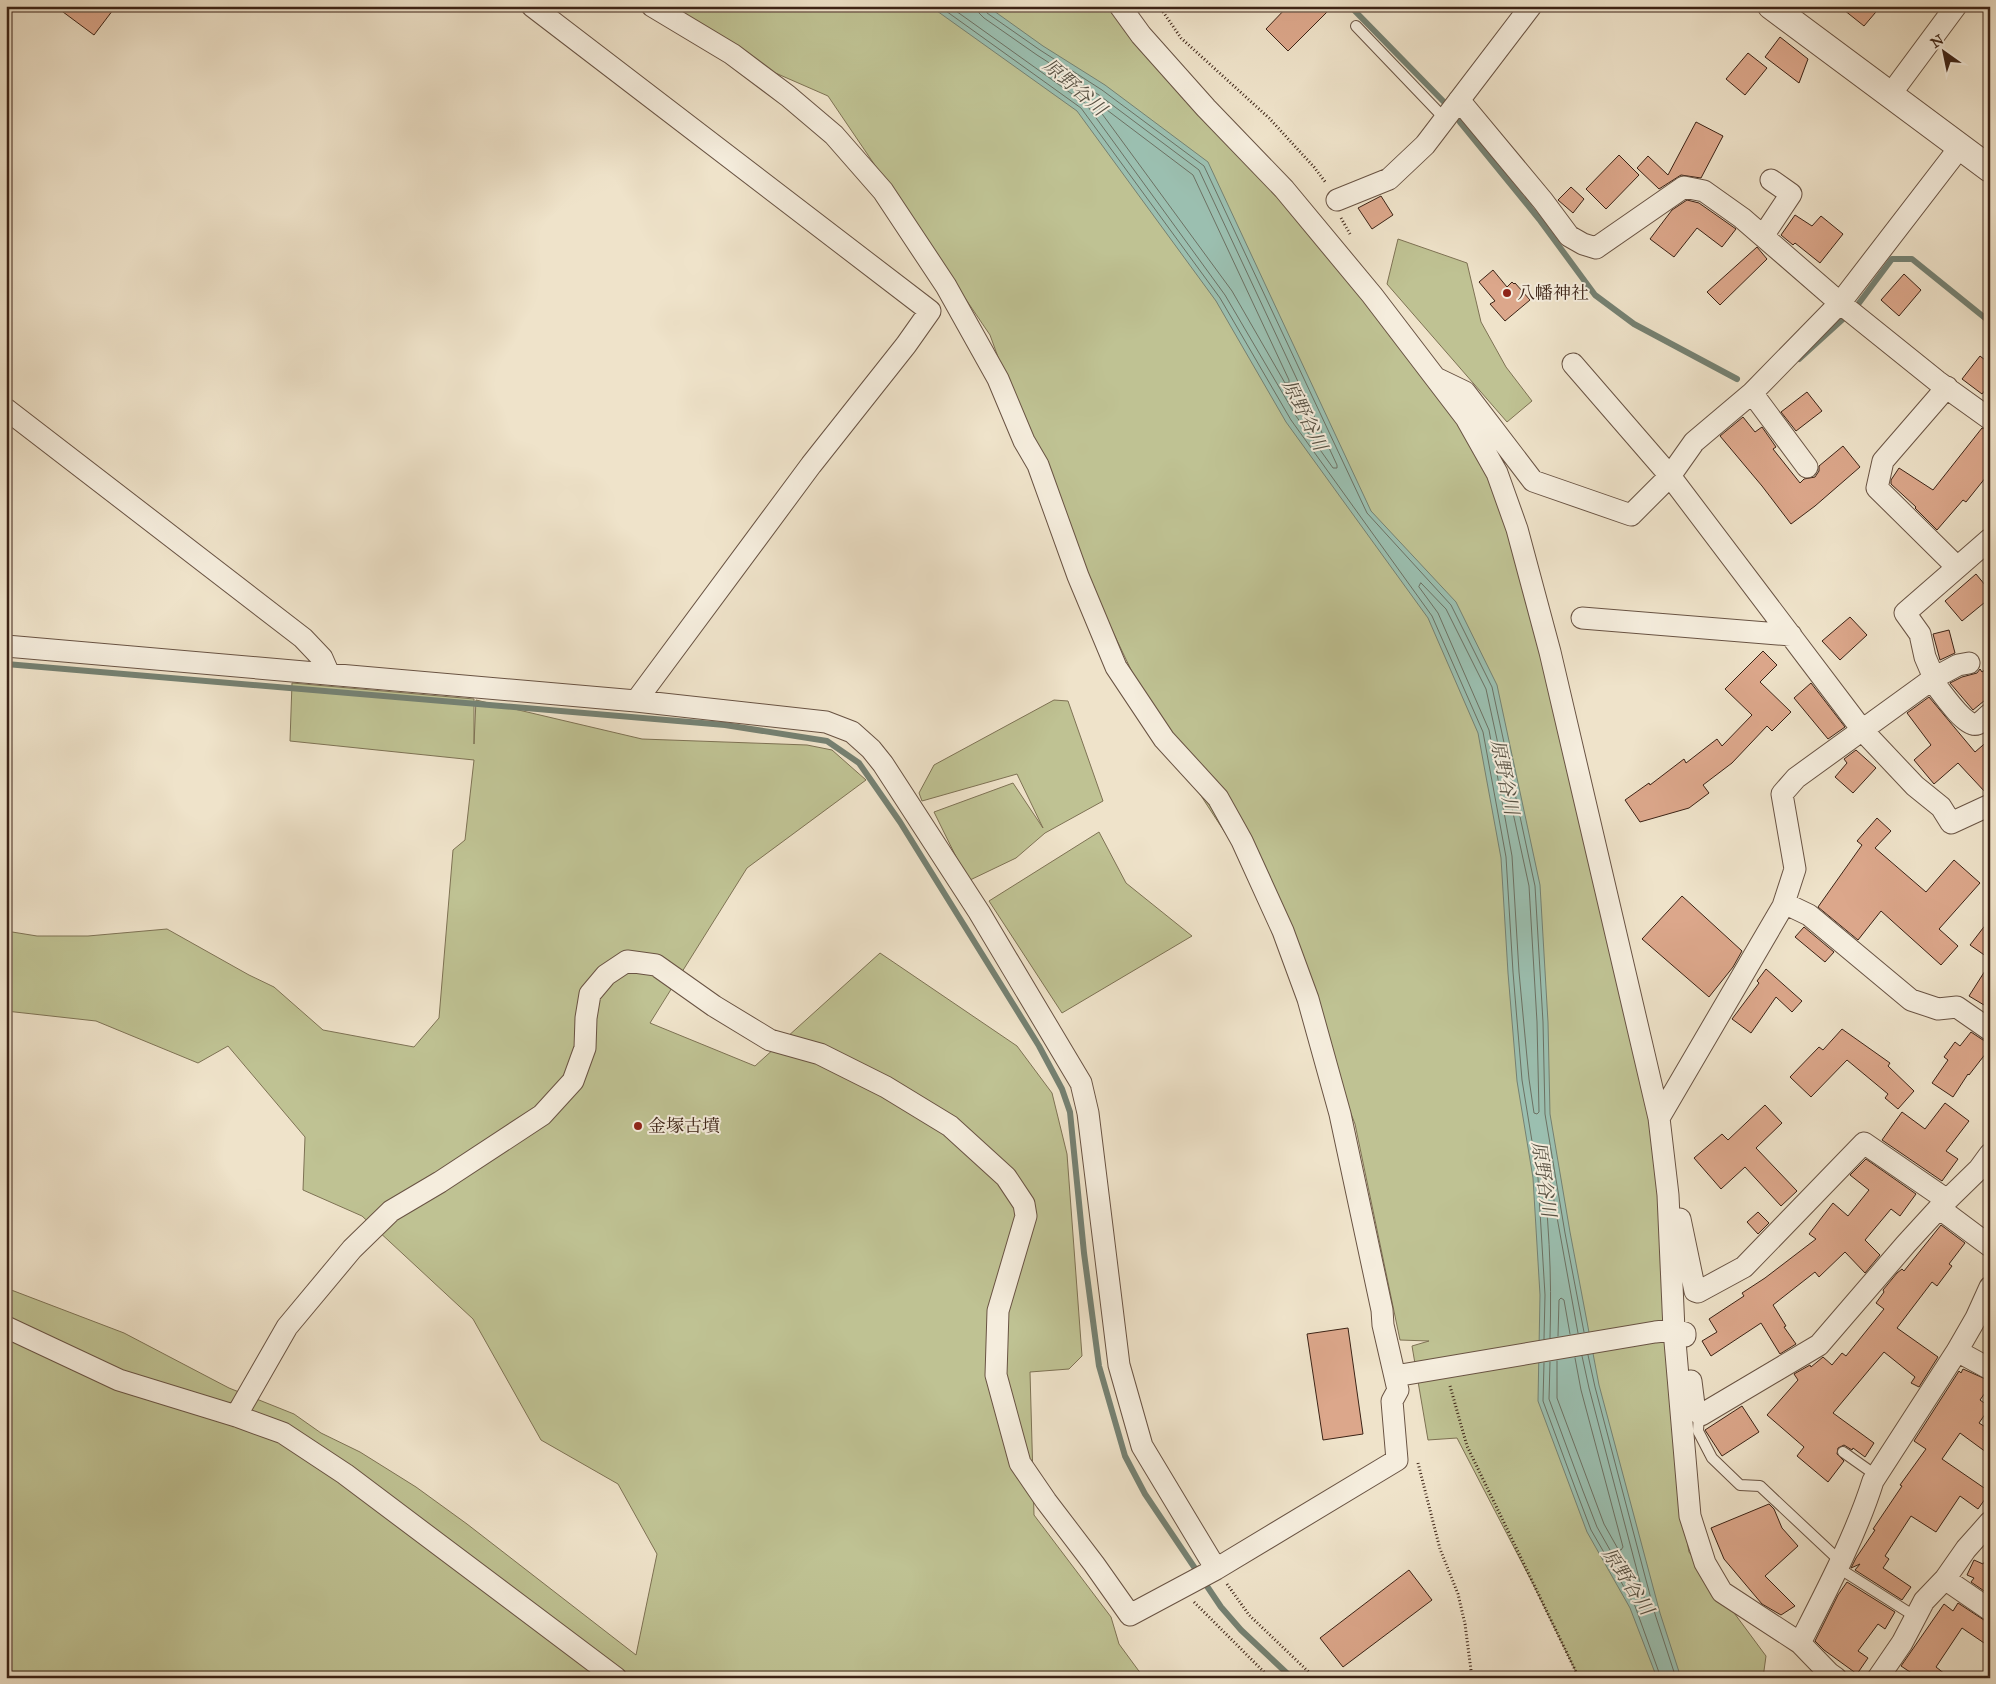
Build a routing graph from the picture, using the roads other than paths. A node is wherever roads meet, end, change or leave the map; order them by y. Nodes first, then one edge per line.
1 (532, 6) edge
2 (652, 6) edge
3 (1120, 6) edge
4 (1531, 6) edge
5 (1771, 6) edge
6 (1956, 6) edge
7 (1356, 26) dead end
8 (1890, 95) junction
9 (1459, 100) junction
10 (1445, 119) junction
11 (1960, 147) junction
12 (1990, 169) edge
13 (1771, 180) dead end
14 (1337, 200) road end
15 (1763, 236) junction
16 (1840, 303) junction
17 (1573, 364) dead end
18 (1436, 378) junction
19 (1947, 387) junction
20 (1752, 393) junction
21 (6, 409) edge
22 (1990, 419) edge
23 (1807, 467) dead end
24 (1670, 476) junction
25 (1990, 539) edge
26 (1957, 567) junction
27 (1582, 618) dead end
28 (1791, 636) junction
29 (6, 646) edge
30 (1969, 663) dead end
31 (329, 674) junction
32 (1933, 679) junction
33 (636, 701) junction
34 (1990, 714) edge
35 (1863, 730) junction
36 (1990, 805) edge
37 (1784, 903) junction
38 (1990, 1030) edge
39 (1659, 1118) junction
40 (1990, 1154) edge
41 (1668, 1195) junction
42 (1943, 1204) junction
43 (1990, 1246) edge
44 (1990, 1287) edge
45 (6, 1327) edge
46 (1665, 1331) junction
47 (1956, 1351) junction
48 (1990, 1369) edge
49 (1395, 1376) junction
50 (1700, 1413) junction
51 (236, 1416) junction
52 (1844, 1452) dead end
53 (1877, 1476) junction
54 (1990, 1522) edge
55 (1838, 1564) junction
56 (1216, 1568) junction
57 (1945, 1579) junction
58 (1990, 1610) edge
59 (1916, 1617) junction
60 (1800, 1643) junction
61 (616, 1678) edge
62 (1836, 1678) edge
63 (1878, 1678) edge

1 - 33 street
2 - 49 street
3 - 18 street
4 - 9 street
5 - 8 street
6 - 8 street
7 - 10 lane
8 - 11 street
9 - 10 street
9 - 15 street
10 - 14 street
11 - 12 street
11 - 16 street
13 - 15 street
15 - 16 street
16 - 19 street
16 - 20 street
17 - 24 street
18 - 24 street
18 - 39 street
19 - 22 street
19 - 26 street
20 - 23 street
20 - 24 street
21 - 31 street
24 - 28 street
25 - 26 street
26 - 32 street
27 - 28 street
28 - 35 street
29 - 31 street
30 - 32 street
31 - 33 street
32 - 34 street
32 - 35 street
33 - 56 street
35 - 36 street
35 - 37 street
37 - 38 street
37 - 39 street
39 - 41 street
40 - 42 street
41 - 42 street
41 - 46 street
42 - 43 street
42 - 50 street
44 - 47 street
45 - 51 street
46 - 49 street
46 - 50 street
46 - 60 street
47 - 48 street
47 - 53 street
49 - 56 street
50 - 55 lane
51 - 56 street
51 - 61 street
52 - 53 lane
53 - 55 street
54 - 57 street
55 - 59 lane
55 - 60 street
57 - 58 street
57 - 59 street
59 - 63 street
60 - 62 street

